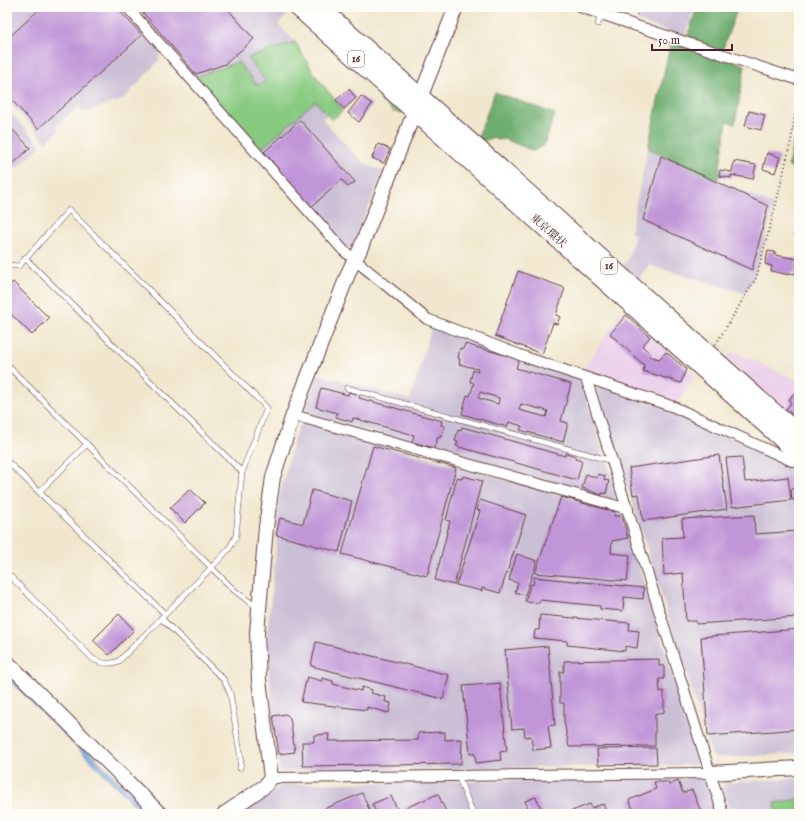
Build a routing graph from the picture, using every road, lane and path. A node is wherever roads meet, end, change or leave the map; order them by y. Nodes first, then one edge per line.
1 (126, 7) edge
2 (298, 7) edge
3 (318, 7) edge
4 (456, 7) edge
5 (580, 7) edge
6 (602, 15) edge
7 (799, 80) edge
8 (799, 89) edge
9 (417, 104) junction
10 (25, 258) junction
11 (354, 261) junction
12 (7, 265) edge
13 (710, 356) junction
14 (7, 365) edge
15 (586, 378) junction
16 (346, 388) dead end
17 (293, 415) junction
18 (799, 435) edge
19 (87, 444) junction
20 (799, 454) edge
21 (799, 460) edge
22 (7, 461) edge
23 (613, 462) junction
24 (242, 472) junction
25 (39, 492) junction
26 (628, 509) junction
27 (211, 568) junction
28 (7, 573) edge
29 (259, 609) junction
30 (163, 616) junction
31 (7, 662) edge
32 (240, 768) dead end
33 (799, 768) edge
34 (710, 773) junction
35 (458, 776) junction
36 (271, 778) junction
37 (160, 814) edge
38 (224, 814) edge
39 (473, 814) edge
40 (723, 814) edge

1 - 11 street
2 - 9 highway, 東京環状 / 16
3 - 9 highway, 東京環状 / 16
4 - 9 street
5 - 6 street
6 - 7 street
8 - 13 path
9 - 11 street
9 - 13 highway, 東京環状 / 16
9 - 20 highway, 東京環状 / 16
10 - 12 lane
10 - 24 lane
10 - 24 lane
11 - 15 street
11 - 17 street
13 - 18 highway, 東京環状 / 16
14 - 19 lane
15 - 21 street
15 - 23 street
16 - 23 lane
17 - 26 street
17 - 29 street
19 - 25 lane
19 - 27 lane
22 - 25 lane
23 - 26 street
24 - 27 lane
25 - 30 lane
26 - 34 street
27 - 29 lane
27 - 30 lane
28 - 30 lane
29 - 36 street
30 - 32 lane
31 - 37 street
33 - 34 street
34 - 35 street
34 - 40 street
35 - 36 street
35 - 39 lane
36 - 38 street

